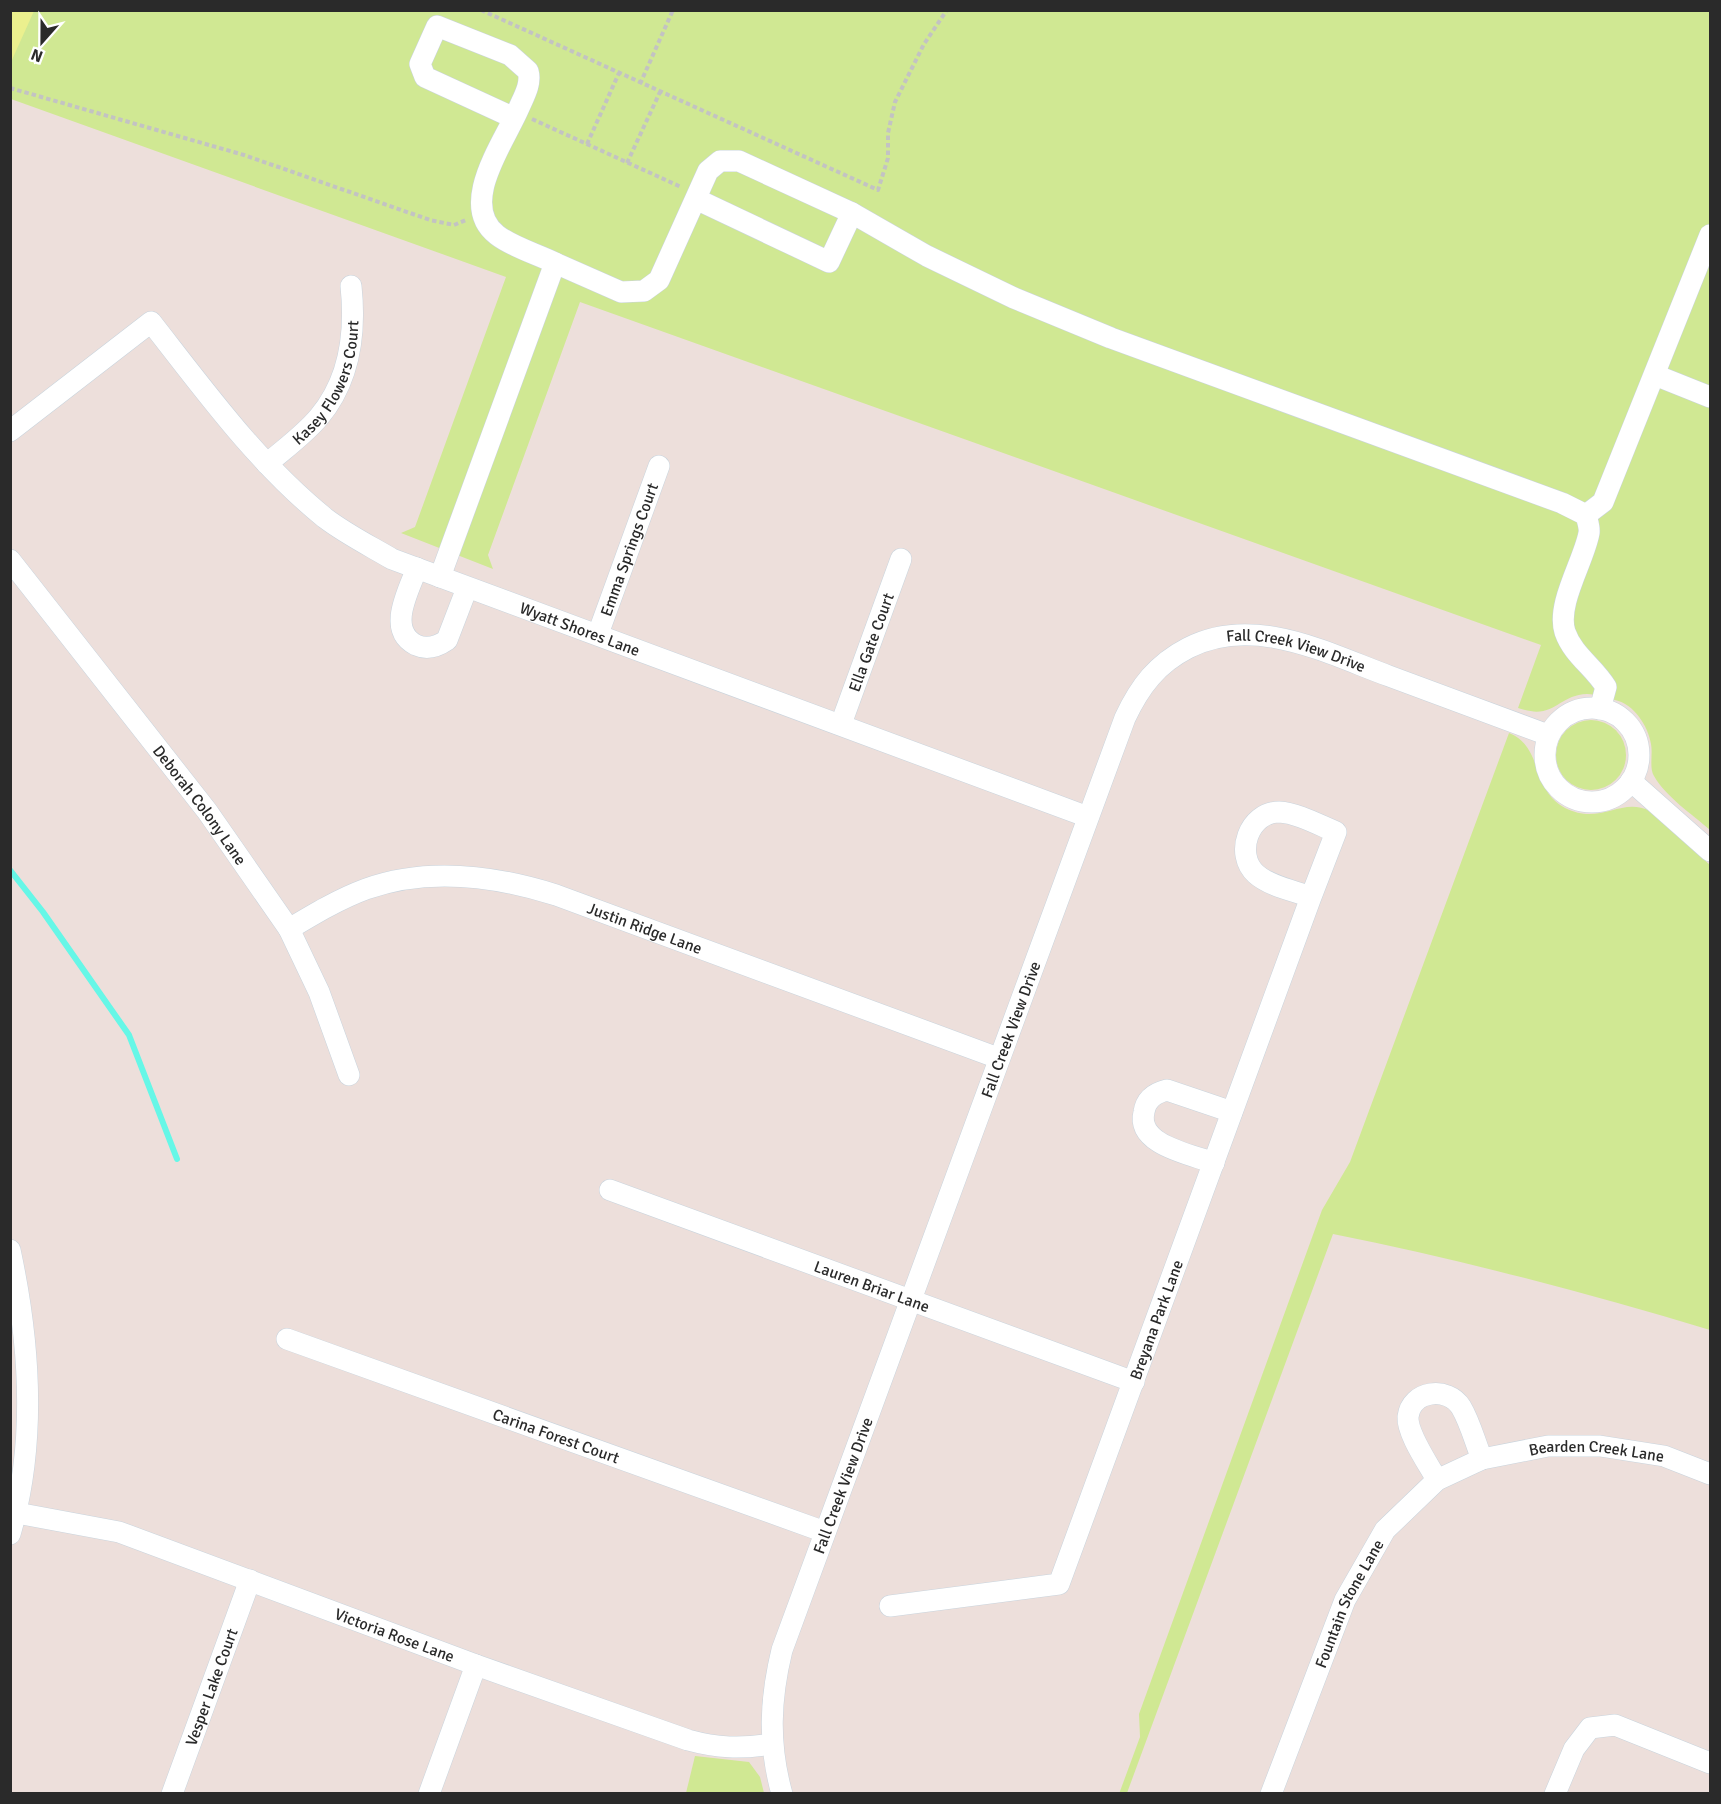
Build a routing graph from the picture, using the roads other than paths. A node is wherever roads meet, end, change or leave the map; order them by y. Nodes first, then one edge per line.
1 (516, 115) junction
2 (697, 197) junction
3 (852, 213) junction
4 (1710, 235) edge
5 (555, 263) junction
6 (351, 286) dead end
7 (1655, 375) junction
8 (1710, 397) edge
9 (10, 430) edge
10 (267, 464) junction
11 (658, 466) dead end
12 (1586, 515) junction
13 (901, 559) dead end
14 (10, 560) edge
15 (417, 568) junction
16 (440, 577) junction
17 (467, 588) junction
18 (598, 634) junction
19 (1600, 709) junction
20 (841, 724) junction
21 (1548, 735) junction
22 (1631, 781) junction
23 (1088, 817) junction
24 (1710, 851) edge
25 (1311, 897) junction
26 (289, 929) junction
27 (998, 1058) junction
28 (349, 1075) dead end
29 (1232, 1113) junction
30 (1214, 1163) junction
31 (610, 1190) dead end
32 (10, 1250) edge
33 (910, 1299) junction
34 (287, 1339) dead end
35 (1134, 1382) junction
36 (1482, 1459) junction
37 (1710, 1474) edge
38 (1437, 1480) junction
39 (17, 1513) junction
40 (825, 1533) junction
41 (10, 1534) edge
42 (250, 1580) junction
43 (890, 1606) dead end
44 (476, 1665) junction
45 (771, 1744) junction
46 (1710, 1763) edge
47 (172, 1794) edge
48 (429, 1794) edge
49 (782, 1794) edge
50 (1271, 1794) edge
51 (1555, 1794) edge

1 - 1 street
1 - 5 street
2 - 3 street
2 - 3 street
2 - 5 street
3 - 12 street
4 - 7 street
5 - 16 street
6 - 10 street, Kasey Flowers Court
7 - 8 street
7 - 12 street
9 - 10 street, Wyatt Shores Lane
10 - 15 street, Wyatt Shores Lane
11 - 18 street, Emma Springs Court
12 - 19 street
13 - 20 street, Ella Gate Court
14 - 26 street, Deborah Colony Lane
15 - 16 street, Wyatt Shores Lane
15 - 17 street
16 - 17 street, Wyatt Shores Lane
17 - 18 street, Wyatt Shores Lane
18 - 20 street, Wyatt Shores Lane
19 - 21 street
19 - 22 street
20 - 23 street, Wyatt Shores Lane
21 - 22 street
21 - 23 street, Fall Creek View Drive
22 - 24 street
23 - 27 street, Fall Creek View Drive
25 - 25 street, Breyana Park Lane
25 - 29 street, Breyana Park Lane
26 - 27 street, Justin Ridge Lane
26 - 28 street, Deborah Colony Lane
27 - 33 street, Fall Creek View Drive
29 - 30 street, Breyana Park Lane
29 - 30 street
30 - 35 street, Breyana Park Lane
31 - 33 street, Lauren Briar Lane
32 - 39 street
33 - 35 street, Lauren Briar Lane
33 - 40 street, Fall Creek View Drive
34 - 40 street, Carina Forest Court
35 - 43 street, Breyana Park Lane
36 - 37 street, Bearden Creek Lane
36 - 38 street, Fountain Stone Lane
36 - 38 street
38 - 50 street, Fountain Stone Lane
39 - 41 street
39 - 42 street, Victoria Rose Lane
40 - 45 street, Fall Creek View Drive
42 - 44 street, Victoria Rose Lane
42 - 47 street, Vesper Lake Court
44 - 45 street, Victoria Rose Lane
44 - 48 street
45 - 49 street, Fall Creek View Drive
46 - 51 street

